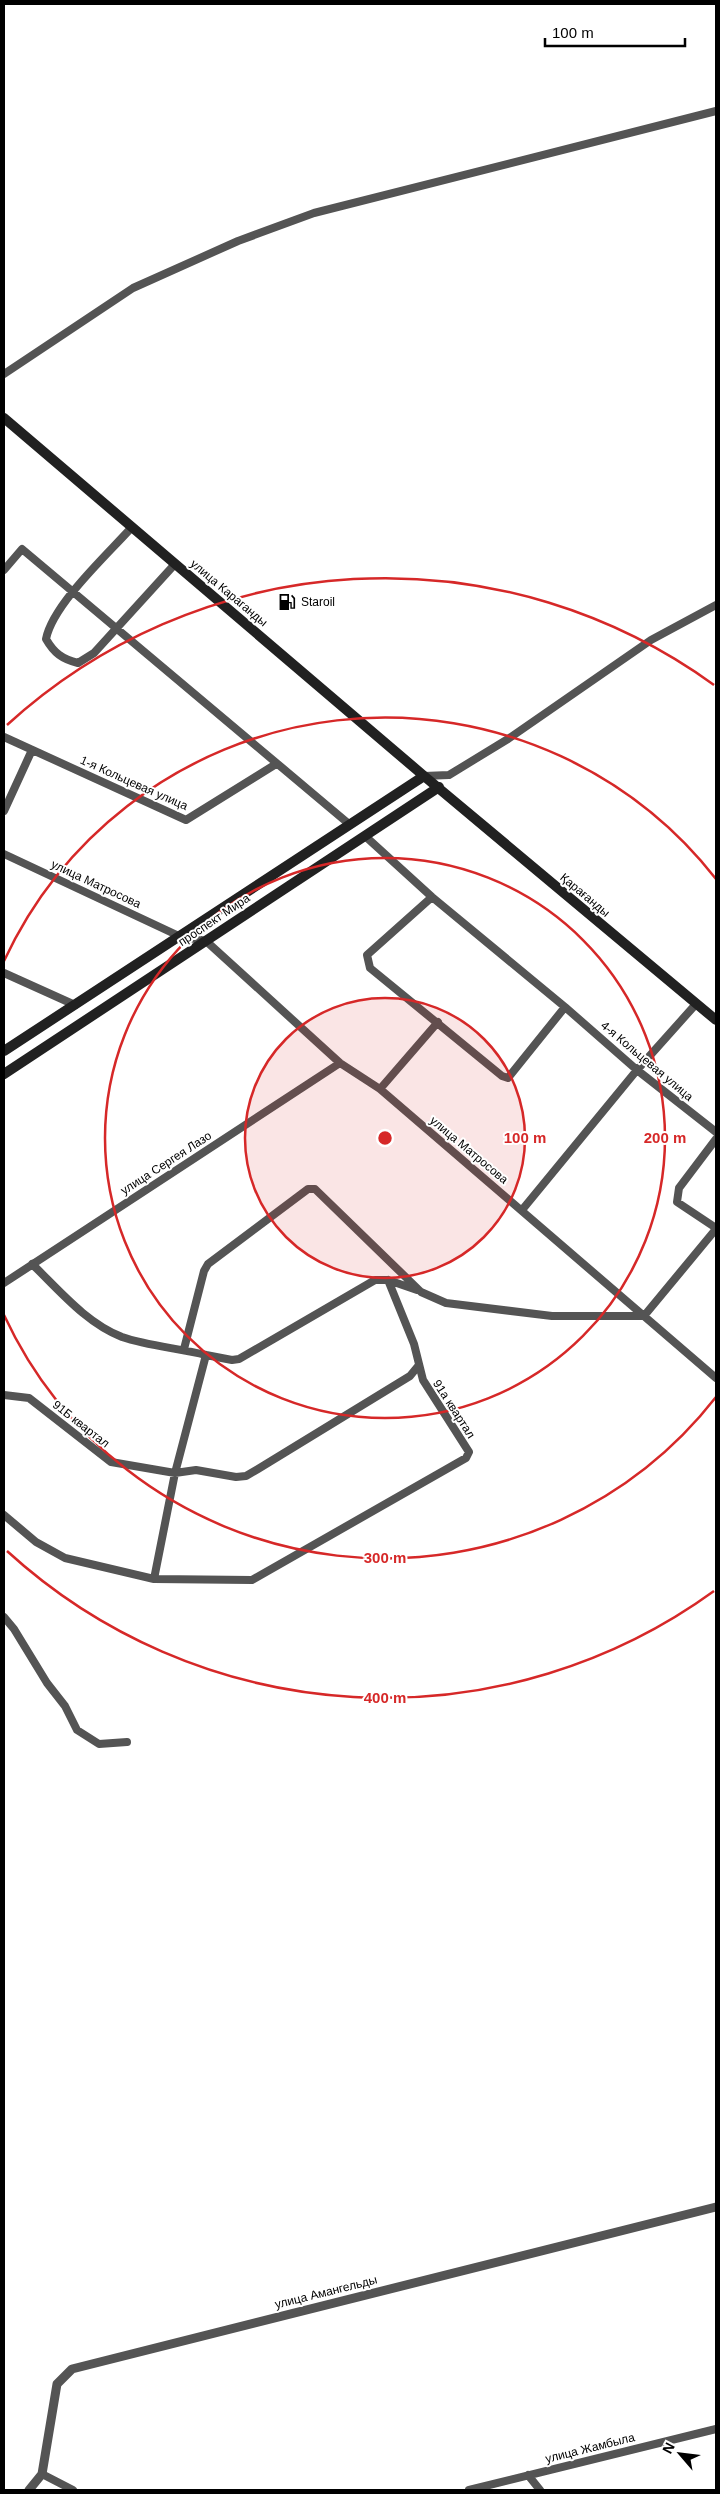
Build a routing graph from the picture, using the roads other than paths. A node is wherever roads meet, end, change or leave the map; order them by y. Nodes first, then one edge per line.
1 (716, 110) edge
2 (4, 374) edge
3 (4, 418) edge
4 (132, 527) junction
5 (175, 564) junction
6 (4, 570) edge
7 (73, 593) junction
8 (716, 605) edge
9 (115, 629) junction
10 (4, 737) edge
11 (32, 750) junction
12 (276, 764) junction
13 (449, 775) junction
14 (424, 776) junction
15 (439, 787) junction
16 (4, 811) edge
17 (349, 824) junction
18 (365, 836) junction
19 (4, 854) edge
20 (432, 897) junction
21 (179, 936) junction
22 (206, 941) junction
23 (4, 973) edge
24 (696, 1004) junction
25 (75, 1005) junction
26 (565, 1007) junction
27 (716, 1020) edge
28 (438, 1022) junction
29 (4, 1051) edge
30 (340, 1063) junction
31 (637, 1070) junction
32 (4, 1074) edge
33 (380, 1089) junction
34 (716, 1132) edge
35 (716, 1139) edge
36 (522, 1210) junction
37 (716, 1229) edge
38 (32, 1264) junction
39 (388, 1280) junction
40 (4, 1283) edge
41 (421, 1292) junction
42 (644, 1316) junction
43 (184, 1349) junction
44 (206, 1355) junction
45 (419, 1365) junction
46 (716, 1378) edge
47 (4, 1395) edge
48 (176, 1473) junction
49 (4, 1515) edge
50 (154, 1579) junction
51 (4, 1617) edge
52 (127, 1742) dead end
53 (716, 2207) edge
54 (716, 2429) edge
55 (42, 2474) junction
56 (528, 2475) junction
57 (29, 2490) edge
58 (72, 2490) edge
59 (469, 2490) edge
60 (540, 2490) edge

1 - 2 street
3 - 4 main road, улица Караганды
4 - 5 main road, улица Караганды
4 - 7 street
5 - 9 street
5 - 14 main road, улица Караганды
6 - 7 street
7 - 9 street
7 - 9 street
8 - 13 street
9 - 12 street
10 - 11 street, 1-я Кольцевая улица
11 - 12 street, 1-я Кольцевая улица
11 - 16 street
12 - 17 street
13 - 14 street
13 - 15 street
14 - 15 main road, улица Караганды
14 - 17 main road, проспект Мира
15 - 18 main road, проспект Мира
15 - 24 main road, Қарағанды
17 - 21 main road, проспект Мира
18 - 20 street, 4-я Кольцевая улица
18 - 22 main road, проспект Мира
19 - 21 street, улица Матросова
20 - 26 street, 4-я Кольцевая улица
20 - 28 street
21 - 22 street, улица Матросова
21 - 25 main road, проспект Мира
22 - 30 street, улица Матросова
22 - 32 main road, проспект Мира
23 - 25 street
24 - 27 main road, Қарағанды
24 - 31 street
25 - 29 main road, проспект Мира
26 - 28 street
26 - 31 street, 4-я Кольцевая улица
28 - 33 street
30 - 33 street, улица Матросова
30 - 38 street, улица Сергея Лазо
31 - 34 street, 4-я Кольцевая улица
31 - 36 street
33 - 36 street, улица Матросова
35 - 37 street
36 - 42 street, улица Матросова
37 - 42 street
38 - 40 street, улица Сергея Лазо
38 - 43 street
39 - 41 street
39 - 44 street
39 - 45 street
41 - 42 street
41 - 43 street
42 - 46 street, улица Матросова
43 - 44 street
44 - 48 street
45 - 48 street
45 - 50 street, 91а квартал
47 - 48 street, 91Б квартал
48 - 50 street
49 - 50 street
51 - 52 street
53 - 55 street, улица Амангельды
54 - 56 street, улица Жамбыла
55 - 57 street, улица Амангельды
55 - 58 street
56 - 59 street, улица Жамбыла
56 - 60 street

